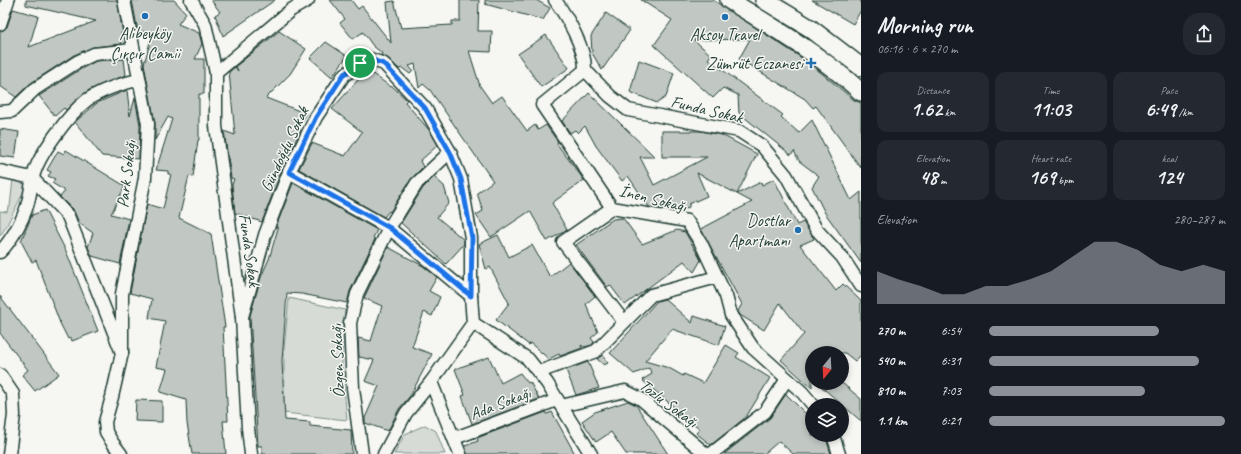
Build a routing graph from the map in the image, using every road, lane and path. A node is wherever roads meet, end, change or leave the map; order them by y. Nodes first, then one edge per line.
1 (8, 0) edge
2 (124, 0) edge
3 (191, 0) edge
4 (308, 0) edge
5 (555, 0) edge
6 (728, 0) edge
7 (764, 0) edge
8 (0, 24) edge
9 (133, 50) junction
10 (861, 67) edge
11 (585, 70) junction
12 (216, 73) junction
13 (138, 80) junction
14 (861, 92) edge
15 (0, 112) edge
16 (450, 152) junction
17 (0, 171) edge
18 (289, 172) junction
19 (32, 178) junction
20 (612, 208) junction
21 (390, 228) junction
22 (0, 252) edge
23 (717, 277) junction
24 (861, 286) edge
25 (471, 296) junction
26 (242, 317) junction
27 (624, 322) junction
28 (473, 323) junction
29 (122, 353) junction
30 (539, 372) junction
31 (0, 375) edge
32 (787, 379) junction
33 (431, 382) junction
34 (807, 398) edge
35 (559, 403) junction
36 (455, 438) junction
37 (835, 442) edge
38 (9, 454) edge
39 (121, 454) edge
40 (251, 454) edge
41 (362, 454) edge
42 (384, 454) edge
43 (460, 454) edge
44 (591, 454) edge
45 (706, 454) edge
46 (711, 454) edge
47 (839, 454) edge

1 - 8 street
2 - 9 street, Park Sokağı
3 - 12 street, Funda Sokak
4 - 12 street
5 - 11 street
6 - 14 main road
7 - 10 main road
9 - 13 street, Park Sokağı
9 - 15 street
11 - 20 street, İnen Sokağı
11 - 24 street, Funda Sokak
12 - 26 street, Funda Sokak
13 - 19 street
13 - 29 street, Park Sokağı
16 - 18 street, Gündoğdu Sokak
16 - 21 street, Özgen Sokağı
16 - 25 street, Gündoğdu Sokak
17 - 19 street
18 - 21 street
18 - 26 street, Gündoğdu Sokak
19 - 22 street
19 - 29 street
20 - 23 street, İnen Sokağı
20 - 27 street
21 - 25 street
21 - 41 street, Özgen Sokağı
23 - 27 street
23 - 32 street, İnen Sokağı
25 - 28 street, Gündoğdu Sokak
26 - 40 street, Funda Sokak
27 - 30 street
28 - 30 street
28 - 33 street
29 - 39 street, Park Sokağı
30 - 35 street
31 - 38 street
32 - 34 street, İnen Sokağı
32 - 46 street
33 - 36 street
33 - 42 street
35 - 36 street, Ada Sokağı
35 - 44 street
35 - 45 street, Tozlu Sokağı
36 - 43 street
37 - 47 street

